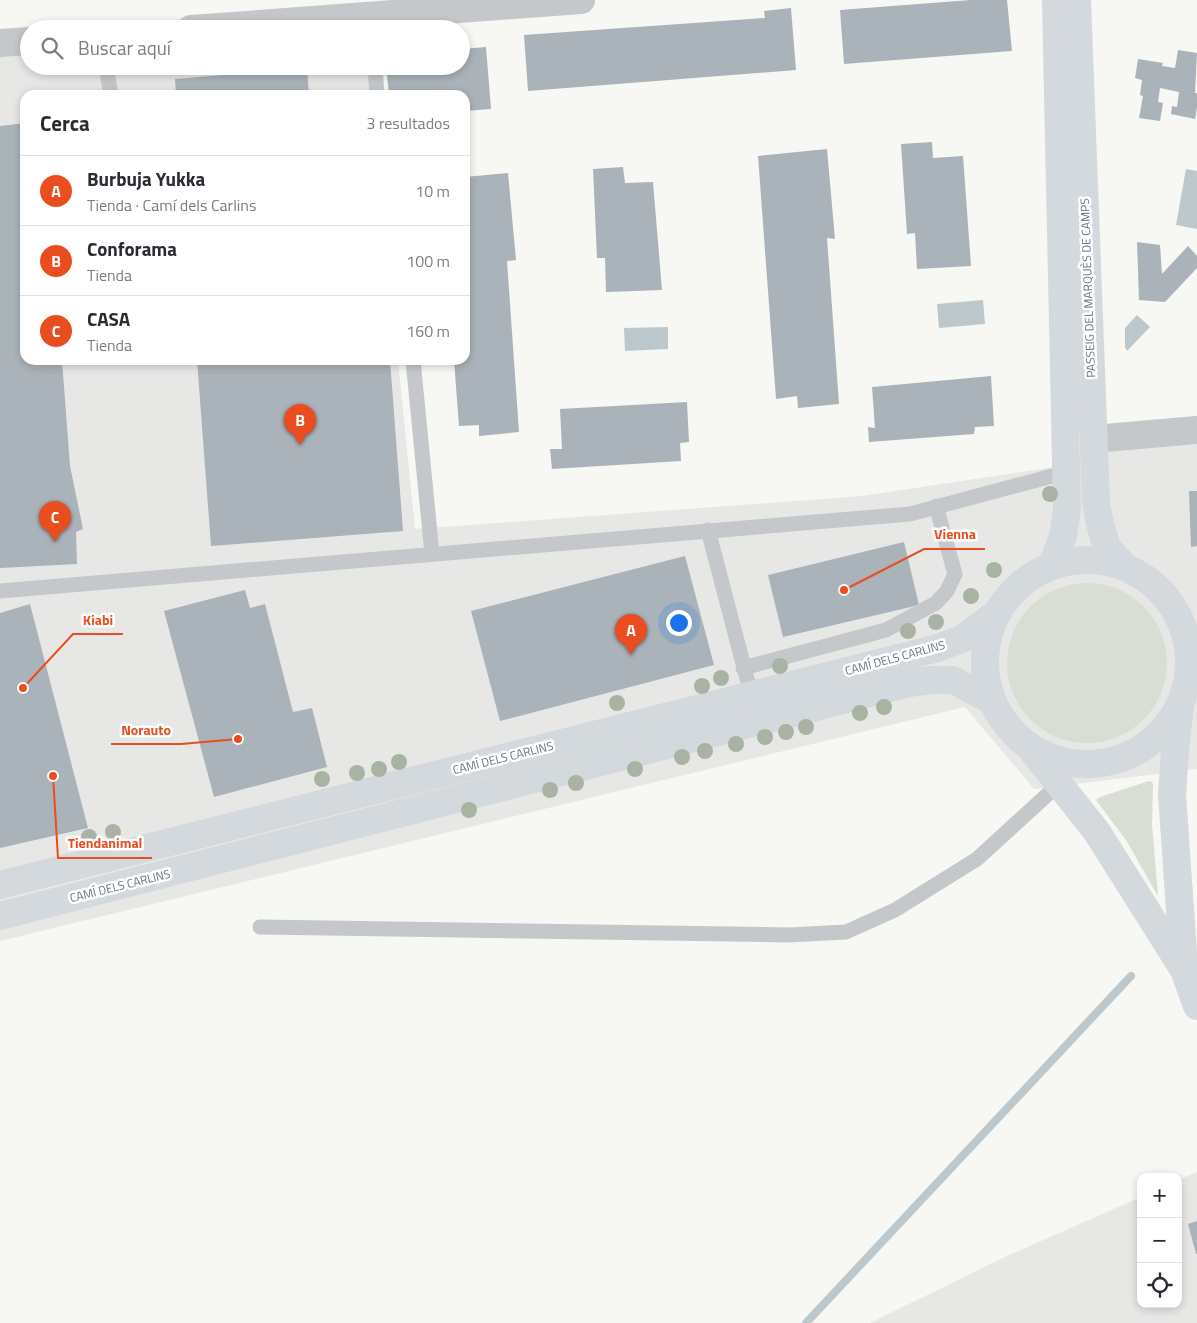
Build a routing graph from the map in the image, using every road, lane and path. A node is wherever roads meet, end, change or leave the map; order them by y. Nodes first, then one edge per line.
1 (581, 0) edge
2 (1056, 0) edge
3 (1078, 0) edge
4 (398, 20) edge
5 (20, 42) edge
6 (0, 43) edge
7 (108, 75) edge
8 (375, 75) edge
9 (110, 90) edge
10 (376, 90) edge
11 (413, 365) edge
12 (1197, 430) edge
13 (1094, 439) junction
14 (1067, 472) junction
15 (936, 506) junction
16 (708, 530) junction
17 (432, 554) junction
18 (1052, 566) junction
19 (1125, 567) junction
20 (0, 591) edge
21 (997, 613) junction
22 (1187, 614) edge
23 (1193, 666) edge
24 (744, 668) junction
25 (751, 694) junction
26 (992, 701) junction
27 (1181, 704) junction
28 (1026, 743) junction
29 (1060, 784) junction
30 (0, 886) edge
31 (0, 916) edge
32 (260, 927) dead end
33 (1184, 970) junction
34 (1197, 1006) edge

1 - 4 street
2 - 14 main road, PASSEIG DEL MARQUÈS DE CAMPS
3 - 13 main road, PASSEIG DEL MARQUÈS DE CAMPS
5 - 6 street
7 - 9 lane
8 - 10 lane
11 - 17 lane
12 - 13 street
13 - 19 main road, PASSEIG DEL MARQUÈS DE CAMPS
14 - 15 lane
14 - 18 main road, PASSEIG DEL MARQUÈS DE CAMPS
15 - 16 lane
15 - 24 lane
16 - 17 lane
16 - 24 lane
17 - 20 lane
18 - 19 main road
18 - 21 main road
19 - 22 main road
21 - 25 main road, CAMÍ DELS CARLINS
21 - 26 main road
22 - 23 main road
23 - 27 main road
24 - 25 lane
25 - 30 main road, CAMÍ DELS CARLINS
26 - 28 main road
26 - 31 main road, CAMÍ DELS CARLINS
27 - 28 main road
27 - 33 main road
28 - 29 main road
29 - 32 lane
29 - 33 main road
33 - 34 main road

